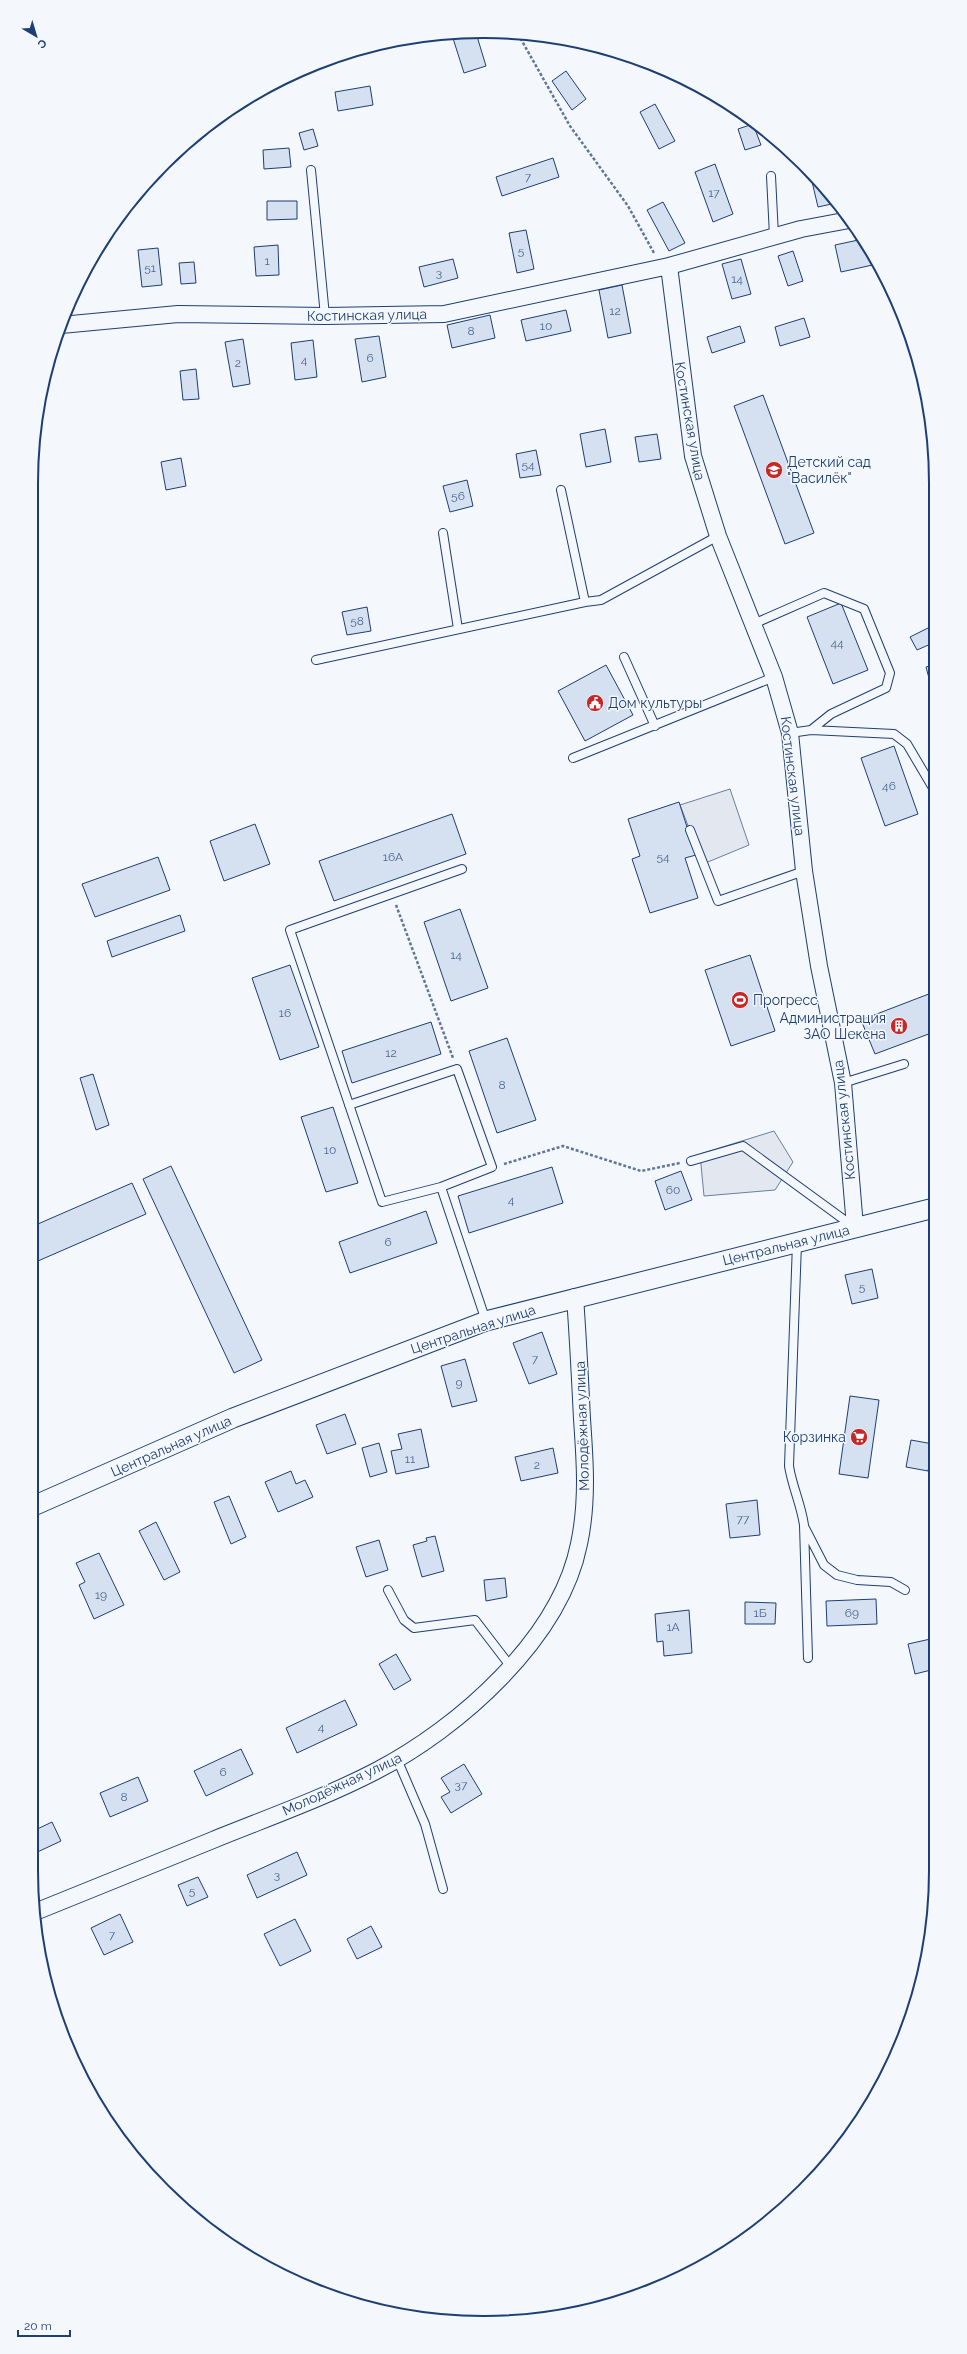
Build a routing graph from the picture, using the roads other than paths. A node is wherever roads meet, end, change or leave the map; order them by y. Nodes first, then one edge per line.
1 (311, 170) dead end
2 (771, 176) dead end
3 (843, 221) edge
4 (774, 236) junction
5 (666, 267) junction
6 (325, 316) junction
7 (68, 324) edge
8 (561, 490) dead end
9 (443, 533) dead end
10 (718, 536) junction
11 (585, 602) junction
12 (751, 625) junction
13 (458, 629) junction
14 (624, 657) dead end
15 (316, 660) dead end
16 (774, 677) junction
17 (654, 726) junction
18 (810, 730) junction
19 (790, 734) junction
20 (573, 758) dead end
21 (929, 781) edge
22 (690, 830) dead end
23 (462, 869) dead end
24 (804, 871) junction
25 (904, 1064) dead end
26 (843, 1083) junction
27 (349, 1105) junction
28 (691, 1161) road end
29 (441, 1187) junction
30 (929, 1209) edge
31 (855, 1227) junction
32 (796, 1243) junction
33 (575, 1297) junction
34 (486, 1321) junction
35 (38, 1504) edge
36 (804, 1525) junction
37 (388, 1590) dead end
38 (905, 1590) dead end
39 (808, 1658) dead end
40 (511, 1667) junction
41 (397, 1759) junction
42 (443, 1889) dead end
43 (40, 1910) edge

1 - 6 lane
2 - 4 lane
3 - 4 street, Костинская улица
4 - 5 street, Костинская улица
5 - 6 street, Костинская улица
5 - 10 street, Костинская улица
6 - 7 street, Костинская улица
8 - 11 lane
9 - 13 lane
10 - 11 lane
10 - 12 street, Костинская улица
11 - 13 lane
12 - 16 street, Костинская улица
12 - 18 lane
13 - 15 lane
14 - 17 lane
16 - 17 lane
16 - 19 street, Костинская улица
17 - 20 lane
18 - 19 lane
18 - 21 lane
19 - 24 street, Костинская улица
22 - 24 lane
23 - 27 lane
24 - 26 street, Костинская улица
25 - 26 lane
26 - 31 street, Костинская улица
27 - 29 lane
27 - 29 lane
28 - 31 lane
29 - 34 lane
30 - 31 street, Центральная улица
31 - 32 street, Центральная улица
32 - 33 street, Центральная улица
32 - 36 lane
33 - 34 street, Центральная улица
33 - 40 street, Молодёжная улица
34 - 35 street, Центральная улица
36 - 38 lane
36 - 39 lane
37 - 40 lane
40 - 41 street, Молодёжная улица
41 - 42 lane
41 - 43 street, Молодёжная улица

